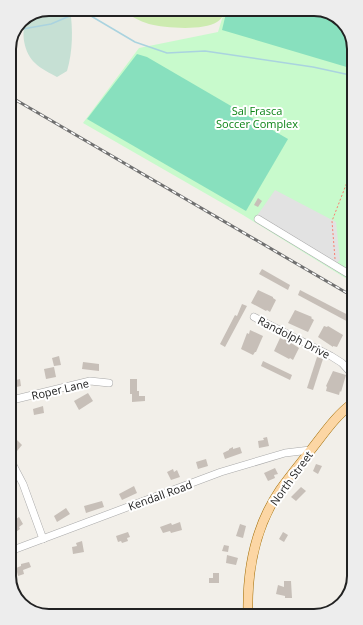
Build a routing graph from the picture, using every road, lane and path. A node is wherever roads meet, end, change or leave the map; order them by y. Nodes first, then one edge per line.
1 (347, 182) edge
2 (258, 219) dead end
3 (336, 266) junction
4 (347, 273) edge
5 (254, 317) dead end
6 (347, 368) edge
7 (109, 383) dead end
8 (16, 399) edge
9 (347, 408) edge
10 (310, 450) junction
11 (16, 471) edge
12 (43, 539) junction
13 (16, 549) edge
14 (248, 609) edge

1 - 3 path
2 - 3 street
3 - 4 street
5 - 6 street, Randolph Drive
7 - 8 street, Roper Lane
9 - 10 main road, North Street
10 - 12 street, Kendall Road
10 - 14 main road, North Street
11 - 12 street
12 - 13 street, Kendall Road

